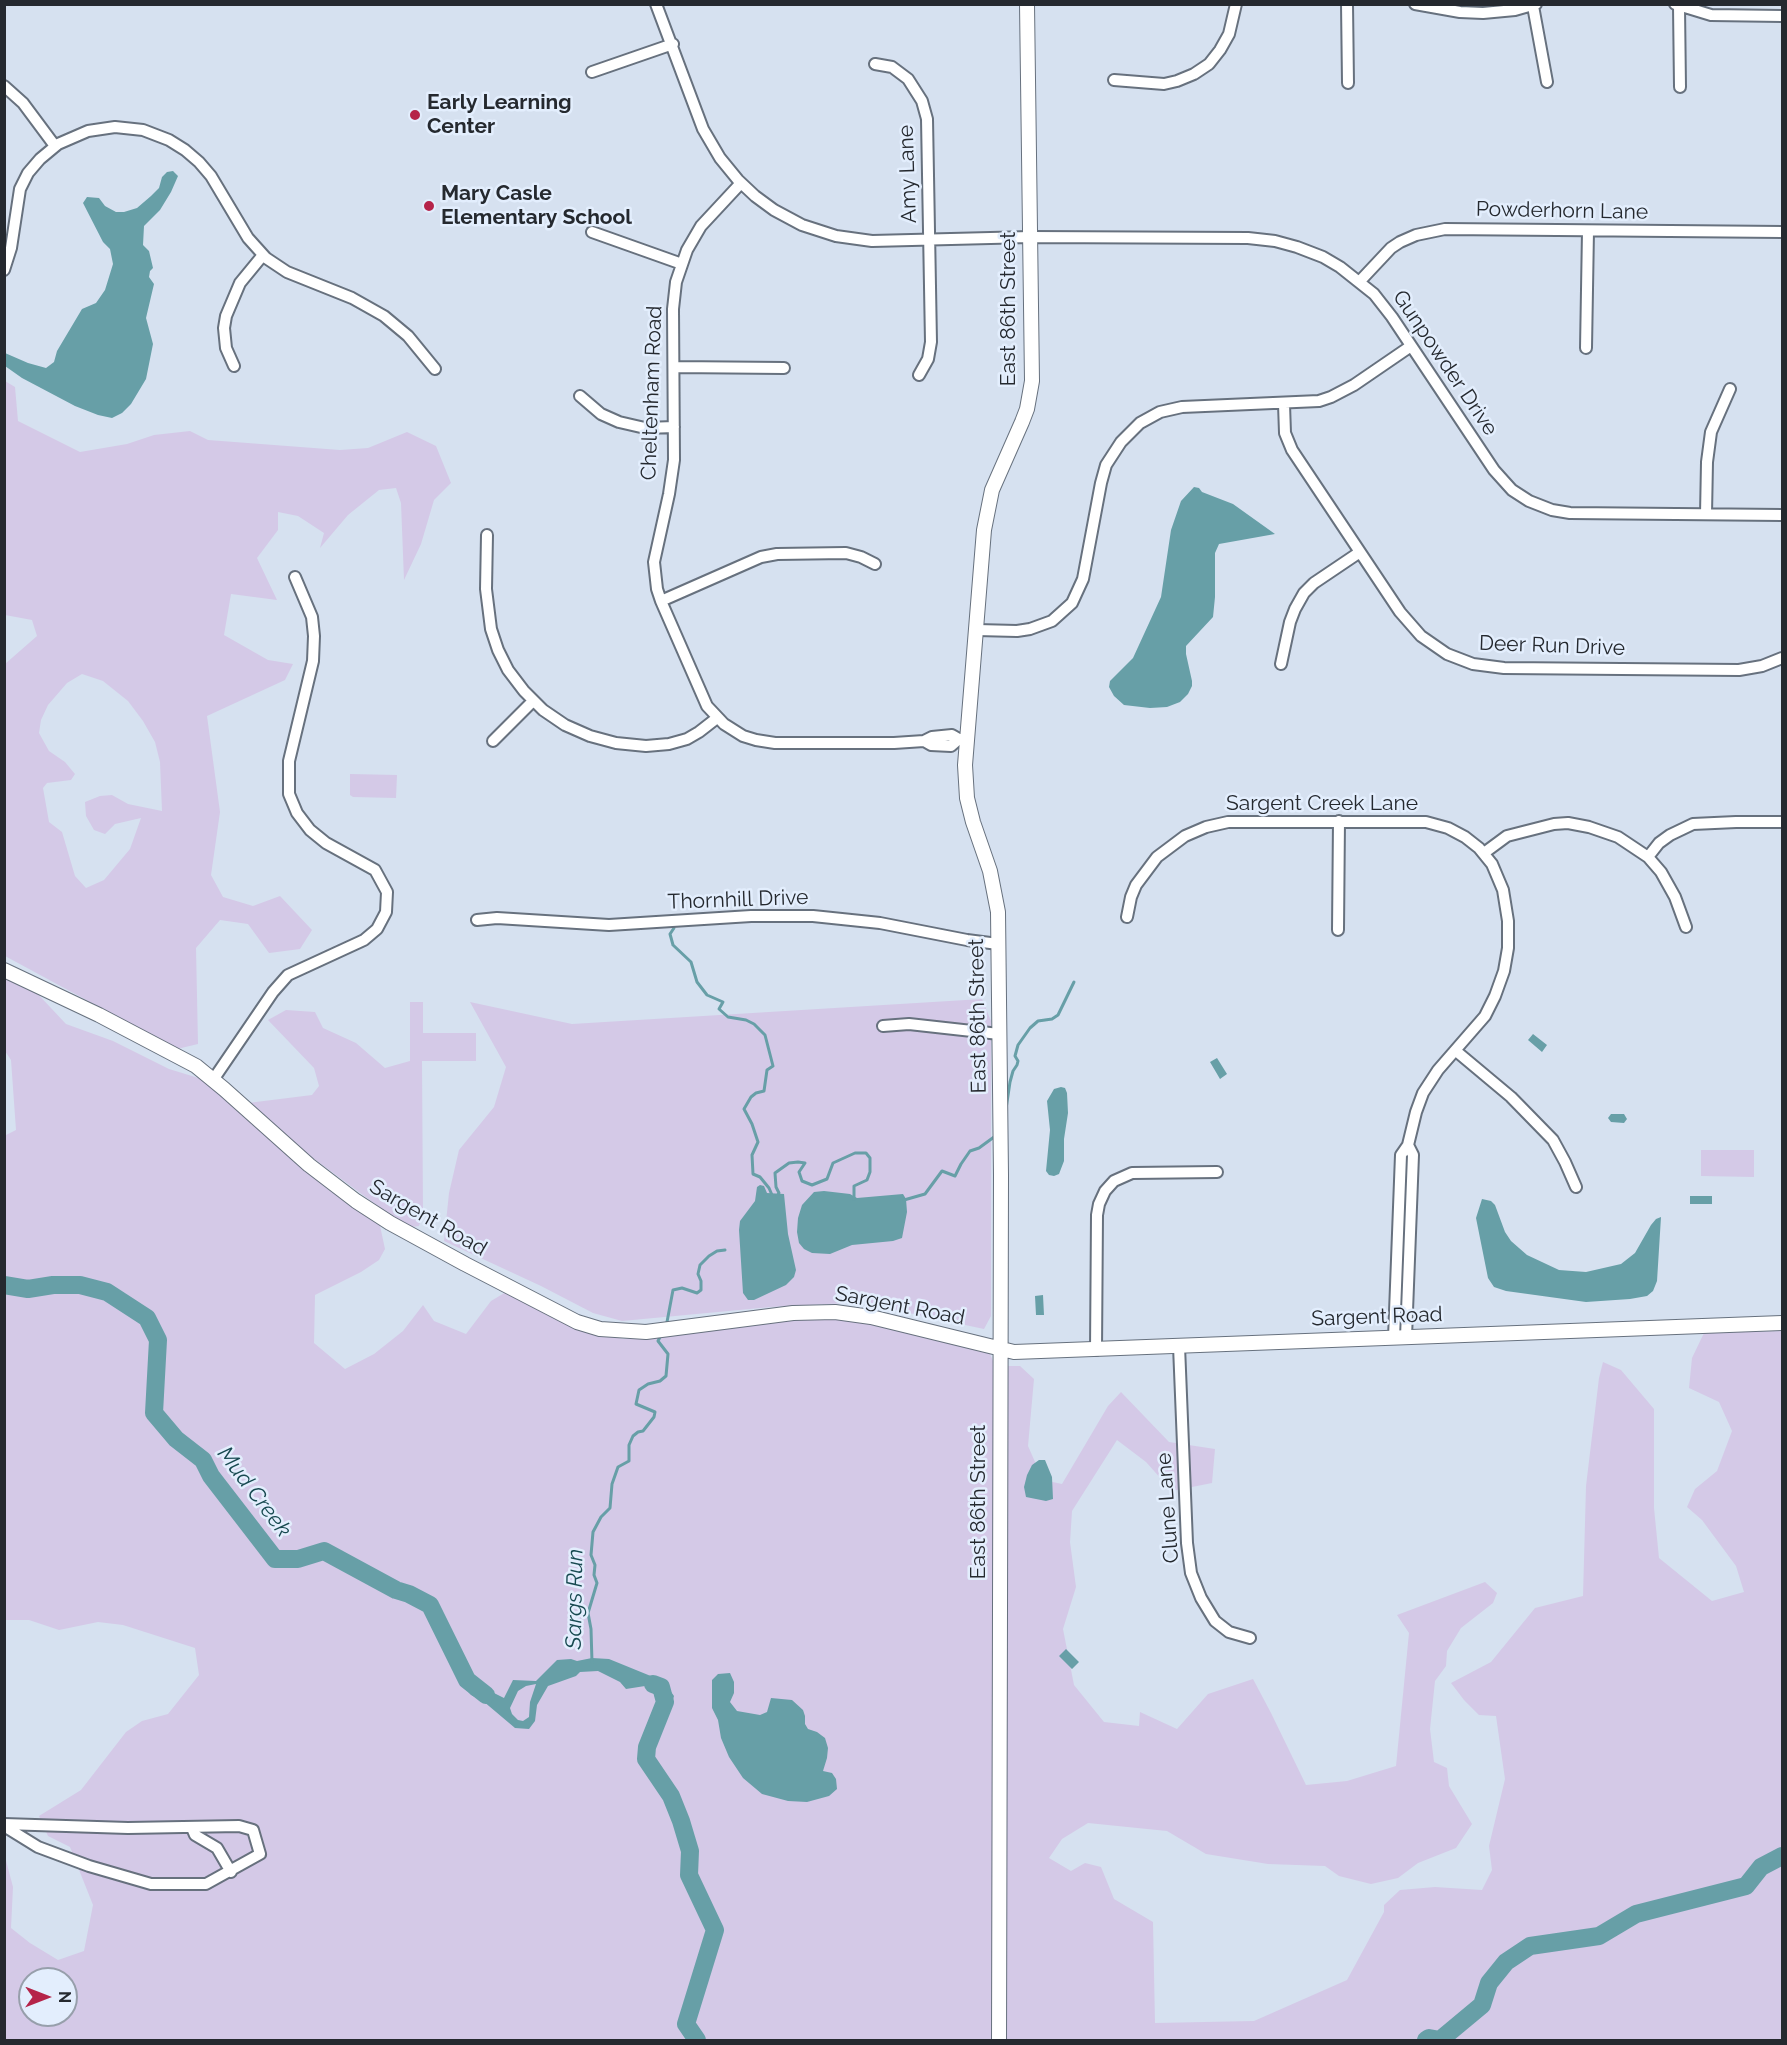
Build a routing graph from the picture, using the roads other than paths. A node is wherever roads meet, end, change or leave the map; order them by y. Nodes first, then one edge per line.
1 (656, 4) edge
2 (1027, 4) edge
3 (1236, 4) edge
4 (1347, 4) edge
5 (1415, 4) edge
6 (1535, 5) edge
7 (1677, 6) edge
8 (1782, 16) edge
9 (673, 45) junction
10 (875, 64) dead end
11 (592, 72) dead end
12 (1114, 80) dead end
13 (1547, 82) dead end
14 (1348, 83) dead end
15 (4, 86) edge
16 (1680, 87) dead end
17 (55, 146) junction
18 (741, 183) junction
19 (1588, 231) junction
20 (592, 232) dead end
21 (1782, 232) edge
22 (8, 237) edge
23 (1030, 237) junction
24 (930, 239) junction
25 (263, 255) junction
26 (681, 264) junction
27 (4, 270) edge
28 (1360, 281) junction
29 (1411, 346) junction
30 (1586, 348) dead end
31 (234, 366) dead end
32 (674, 367) junction
33 (784, 368) dead end
34 (435, 369) dead end
35 (919, 375) dead end
36 (1730, 389) dead end
37 (580, 396) dead end
38 (1284, 404) junction
39 (674, 427) junction
40 (1706, 514) junction
41 (1782, 515) edge
42 (487, 535) dead end
43 (1360, 552) junction
44 (875, 564) dead end
45 (295, 577) dead end
46 (661, 601) junction
47 (977, 630) junction
48 (1782, 658) edge
49 (1281, 664) dead end
50 (533, 701) junction
51 (717, 718) junction
52 (963, 739) junction
53 (493, 741) dead end
54 (1340, 821) junction
55 (1782, 822) edge
56 (1484, 853) junction
57 (1648, 857) junction
58 (1127, 916) dead end
59 (477, 920) dead end
60 (1686, 927) dead end
61 (1338, 930) dead end
62 (998, 944) junction
63 (4, 970) edge
64 (884, 1026) dead end
65 (999, 1034) junction
66 (1456, 1051) junction
67 (213, 1080) junction
68 (1218, 1172) dead end
69 (1576, 1187) dead end
70 (1782, 1323) edge
71 (1400, 1337) junction
72 (1179, 1346) junction
73 (1000, 1349) junction
74 (1096, 1350) junction
75 (1250, 1638) dead end
76 (4, 1825) edge
77 (192, 1827) junction
78 (231, 1872) junction
79 (999, 2040) edge

1 - 9 street, Gunpowder Drive
2 - 23 street, East 86th Street
3 - 12 street
4 - 14 street
5 - 6 street
6 - 13 street
7 - 8 street
7 - 16 street
9 - 11 street
9 - 18 street, Gunpowder Drive
10 - 24 street, Amy Lane
15 - 17 street
17 - 22 street
17 - 25 street
18 - 24 street, Gunpowder Drive
18 - 26 street, Cheltenham Road
19 - 21 street, Powderhorn Lane
19 - 28 street, Powderhorn Lane
19 - 30 street
20 - 26 street
22 - 27 street
23 - 24 street, Gunpowder Drive
23 - 28 street, Gunpowder Drive
23 - 47 street, East 86th Street
24 - 35 street, Amy Lane
25 - 31 street
25 - 34 street
26 - 32 street, Cheltenham Road
28 - 29 street, Gunpowder Drive
29 - 38 street
29 - 40 street, Gunpowder Drive
32 - 33 street
32 - 39 street, Cheltenham Road
36 - 40 street
37 - 39 street
38 - 43 street, Deer Run Drive
38 - 47 street
39 - 46 street, Cheltenham Road
40 - 41 street, Gunpowder Drive
42 - 50 street
43 - 48 street, Deer Run Drive
43 - 49 street
44 - 46 street
45 - 67 street
46 - 51 street, Cheltenham Road
47 - 52 street, East 86th Street
50 - 51 street
50 - 53 street
51 - 52 street
52 - 62 street, East 86th Street
54 - 56 street, Sargent Creek Lane
54 - 58 street, Sargent Creek Lane
54 - 61 street
55 - 57 street
56 - 57 street
56 - 66 street
57 - 60 street
59 - 62 street, Thornhill Drive
62 - 65 street, East 86th Street
63 - 67 street, Sargent Road
64 - 65 street
65 - 73 street, East 86th Street
66 - 69 street
66 - 71 street
67 - 73 street, Sargent Road
68 - 74 street
70 - 71 street, Sargent Road
71 - 72 street, Sargent Road
72 - 74 street, Sargent Road
72 - 75 street, Clune Lane
73 - 74 street, Sargent Road
73 - 79 street, East 86th Street
76 - 77 street
76 - 78 street
77 - 78 street
77 - 78 street

